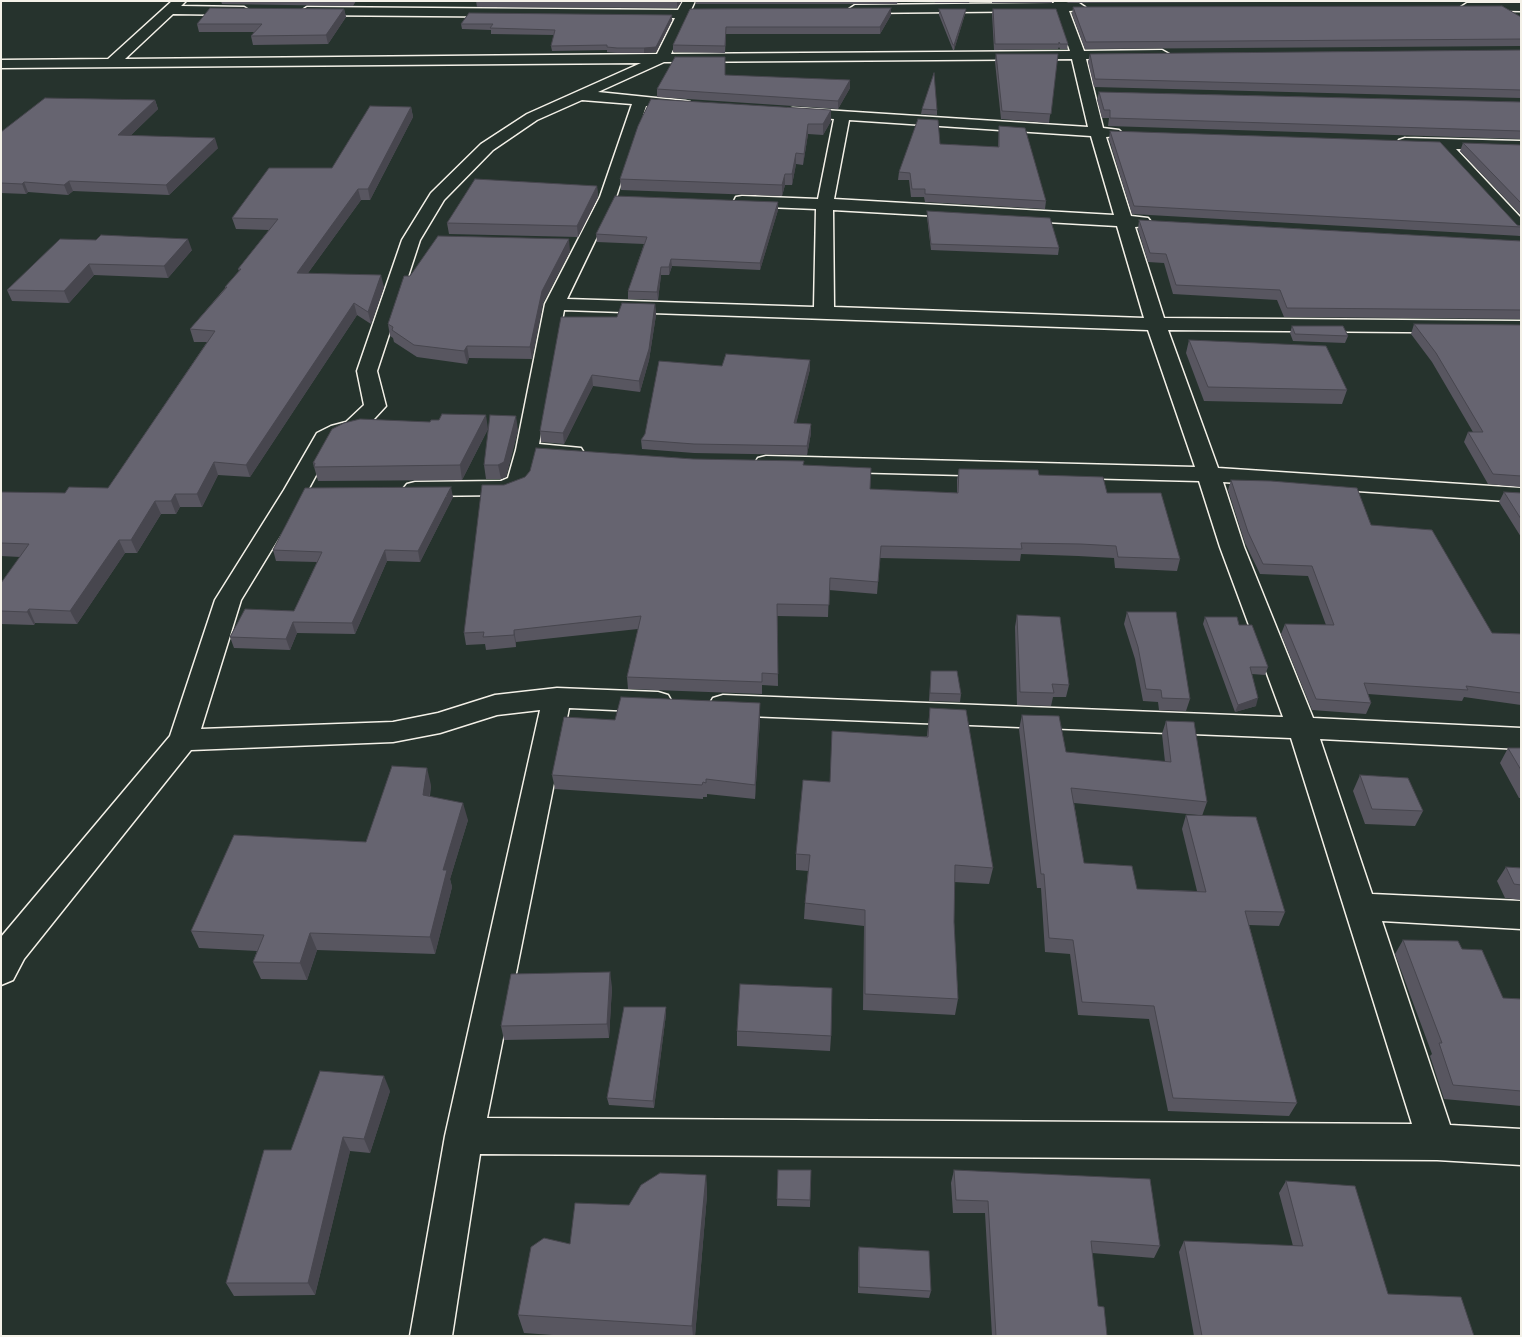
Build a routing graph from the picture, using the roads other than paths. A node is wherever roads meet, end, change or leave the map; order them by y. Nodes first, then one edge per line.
1 (1061, 4) edge
2 (175, 6) edge
3 (1092, 7) edge
4 (1451, 7) edge
5 (1521, 7) edge
6 (688, 9) edge
7 (844, 9) edge
8 (260, 11) edge
9 (290, 11) edge
10 (1078, 54) junction
11 (1177, 54) edge
12 (662, 58) junction
13 (112, 63) junction
14 (1, 64) edge
15 (578, 95) junction
16 (640, 102) junction
17 (698, 106) edge
18 (775, 110) edge
19 (842, 115) junction
20 (1096, 132) junction
21 (1126, 133) edge
22 (1394, 143) edge
23 (1443, 144) junction
24 (1521, 146) edge
25 (726, 201) edge
26 (825, 204) junction
27 (1125, 221) junction
28 (1154, 223) edge
29 (1518, 238) edge
30 (555, 304) junction
31 (824, 312) junction
32 (1156, 324) junction
33 (1521, 327) edge
34 (527, 450) junction
35 (596, 455) edge
36 (744, 462) edge
37 (1209, 474) junction
38 (396, 489) edge
39 (1521, 496) edge
40 (557, 698) junction
41 (1302, 728) junction
42 (1521, 739) edge
43 (183, 740) junction
44 (1362, 907) junction
45 (1521, 915) edge
46 (1, 970) edge
47 (464, 1136) junction
48 (1437, 1142) junction
49 (1521, 1147) edge
50 (431, 1336) edge

1 - 3 street
1 - 7 street
1 - 10 street
2 - 8 street
2 - 13 street
4 - 5 street
6 - 9 street
6 - 12 street
10 - 11 street
10 - 12 street
10 - 20 street
12 - 13 street
12 - 15 street
13 - 14 street
15 - 16 street
15 - 43 street
16 - 17 street
16 - 30 street
18 - 19 street
19 - 20 street
19 - 26 street
20 - 21 street
20 - 27 street
22 - 23 street
23 - 24 street
23 - 29 street
25 - 26 street
26 - 27 street
26 - 31 street
27 - 28 street
27 - 32 street
30 - 31 street
30 - 34 street
31 - 32 street
32 - 33 street
32 - 37 street
34 - 35 street
34 - 38 street
36 - 37 street
37 - 39 street
37 - 41 street
40 - 41 street
40 - 43 street
40 - 47 street
41 - 42 street
41 - 44 street
43 - 46 street
44 - 45 street
44 - 48 street
47 - 48 street
47 - 50 street
48 - 49 street

